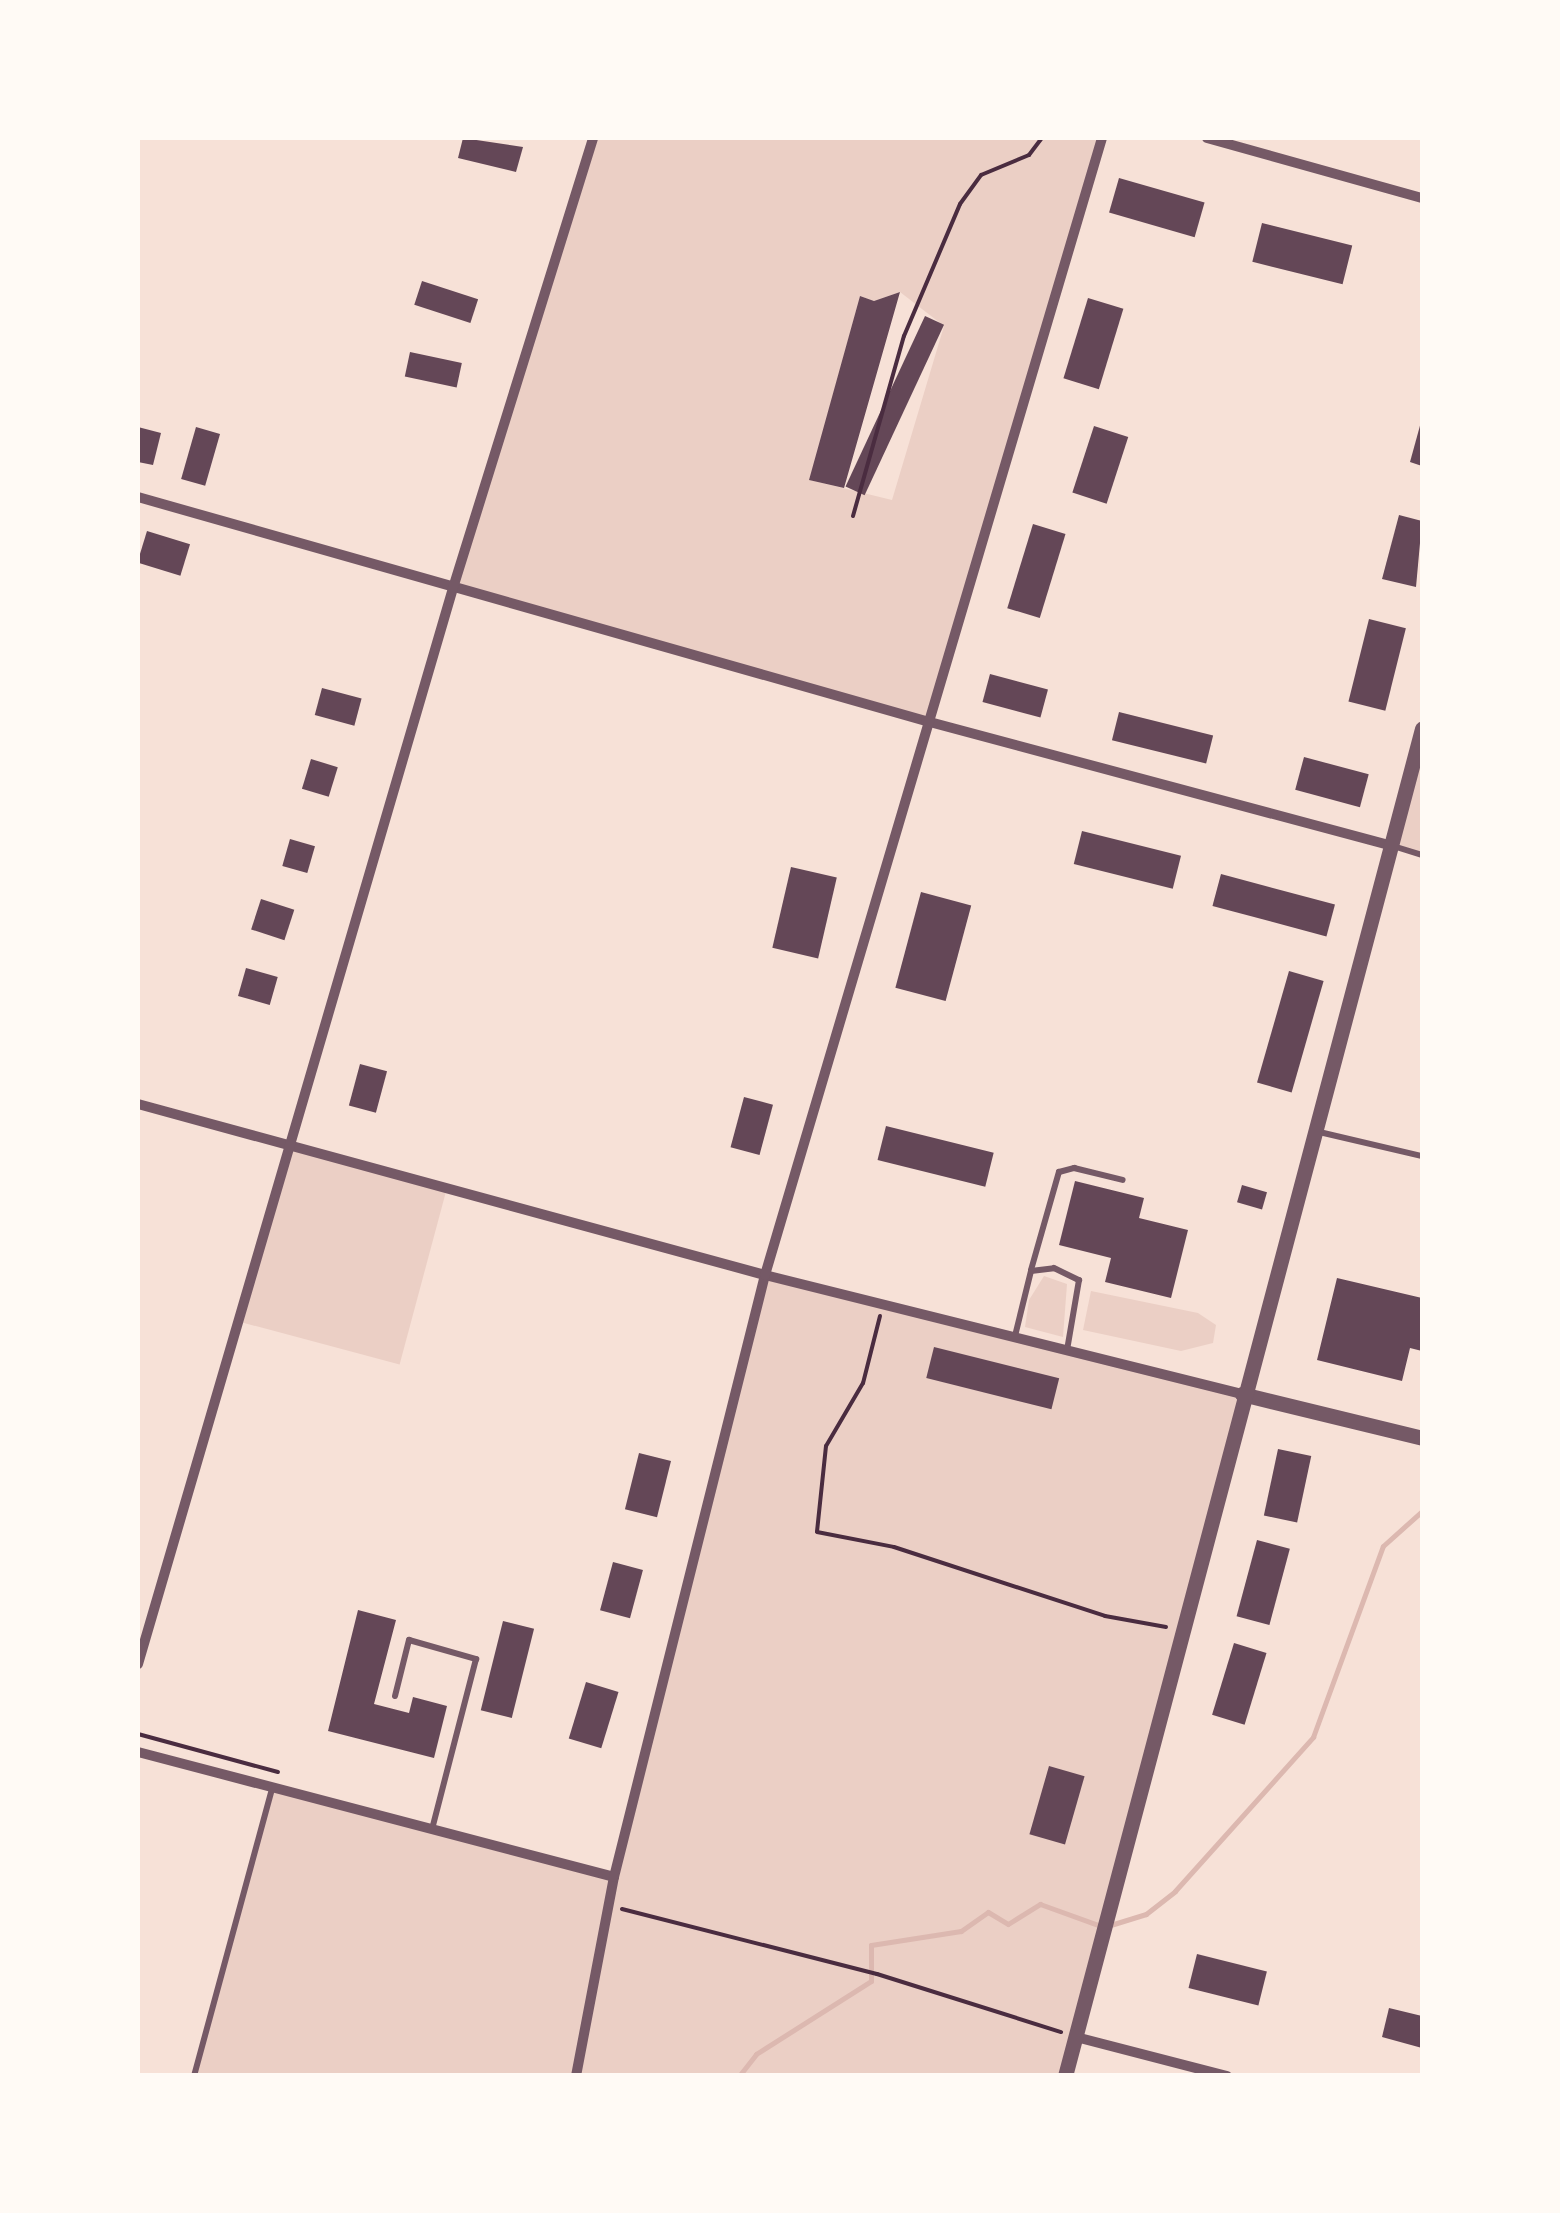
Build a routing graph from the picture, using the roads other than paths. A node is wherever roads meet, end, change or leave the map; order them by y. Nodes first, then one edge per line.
1 (593, 138) edge
2 (1102, 138) edge
3 (1207, 138) edge
4 (1422, 198) edge
5 (138, 497) edge
6 (452, 588) junction
7 (926, 722) junction
8 (1422, 728) edge
9 (1392, 846) junction
10 (1422, 856) edge
11 (138, 1104) edge
12 (1314, 1131) junction
13 (291, 1144) junction
14 (1422, 1156) edge
15 (1123, 1180) dead end
16 (1030, 1271) junction
17 (765, 1275) junction
18 (1014, 1337) junction
19 (1067, 1350) junction
20 (1242, 1394) junction
21 (1422, 1438) edge
22 (138, 1664) edge
23 (395, 1696) dead end
24 (138, 1752) edge
25 (272, 1789) junction
26 (432, 1830) junction
27 (614, 1877) junction
28 (1076, 2037) junction
29 (194, 2076) edge
30 (576, 2076) edge
31 (1066, 2076) edge
32 (1227, 2076) edge

1 - 6 street
2 - 7 street
3 - 4 street
5 - 6 street
6 - 7 street
6 - 13 street
7 - 9 street
7 - 17 street
8 - 9 street
9 - 10 lane
9 - 12 street
11 - 13 street
12 - 14 lane
12 - 20 street
13 - 17 street
13 - 22 street
15 - 16 lane
16 - 18 lane
16 - 19 lane
17 - 18 street
17 - 27 street
18 - 19 street
19 - 20 street
20 - 21 street
20 - 28 street
23 - 26 lane
24 - 25 street
25 - 26 street
25 - 29 lane
26 - 27 street
27 - 30 street
28 - 31 street
28 - 32 street

